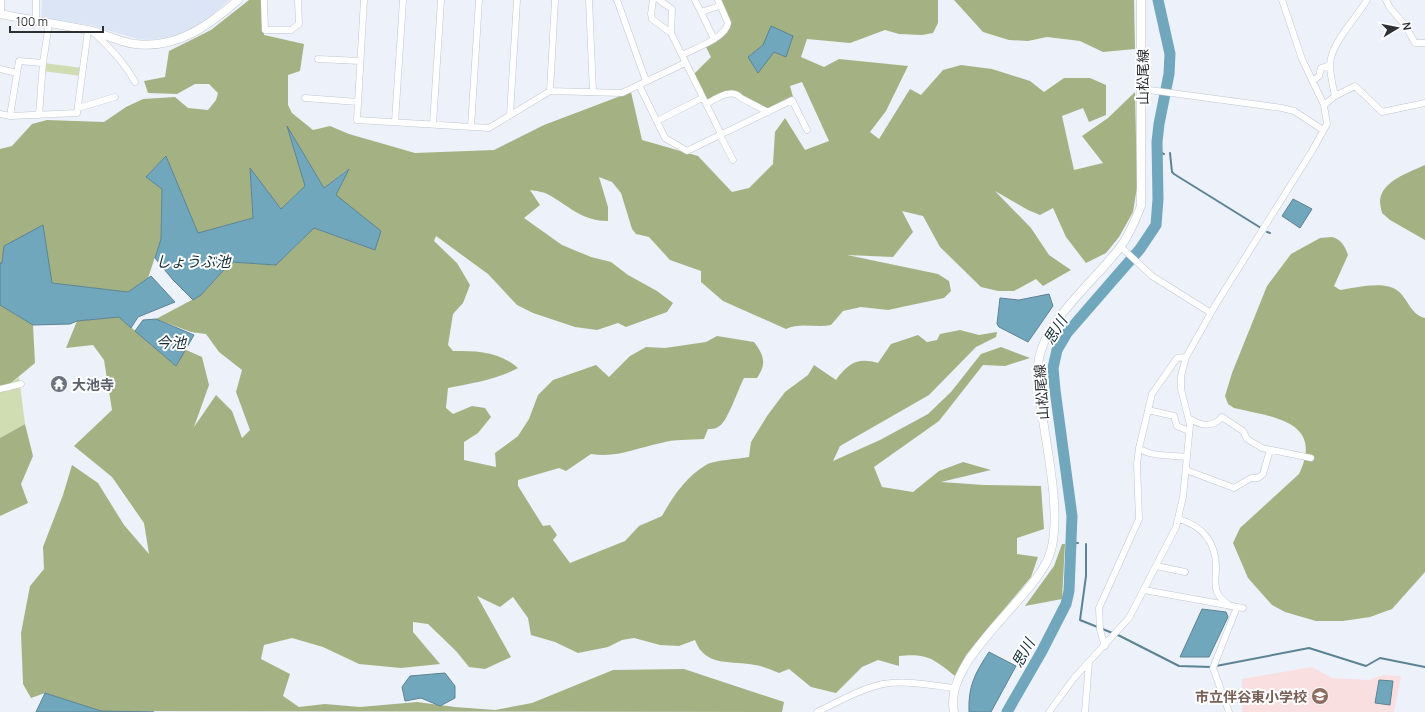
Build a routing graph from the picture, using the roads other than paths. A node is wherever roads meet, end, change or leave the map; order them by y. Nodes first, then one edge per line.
1 (1, 0) edge
2 (36, 0) edge
3 (238, 0) edge
4 (264, 0) edge
5 (298, 0) edge
6 (364, 0) edge
7 (403, 0) edge
8 (441, 0) edge
9 (478, 0) edge
10 (517, 0) edge
11 (555, 0) edge
12 (589, 0) edge
13 (617, 0) edge
14 (653, 0) edge
15 (658, 0) edge
16 (695, 0) edge
17 (1141, 0) edge
18 (1282, 0) edge
19 (1367, 0) edge
20 (1386, 0) edge
21 (718, 3) edge
22 (701, 12) junction
23 (1, 14) edge
24 (36, 21) junction
25 (49, 23) junction
26 (90, 31) junction
27 (671, 33) junction
28 (714, 39) junction
29 (1425, 43) edge
30 (682, 55) junction
31 (318, 58) dead end
32 (360, 62) junction
33 (43, 63) junction
34 (685, 63) junction
35 (1330, 65) junction
36 (0, 69) edge
37 (17, 73) junction
38 (646, 81) junction
39 (1313, 81) junction
40 (135, 82) dead end
41 (639, 85) junction
42 (1142, 89) junction
43 (550, 91) junction
44 (592, 92) junction
45 (1335, 96) junction
46 (115, 97) dead end
47 (305, 98) dead end
48 (704, 101) junction
49 (358, 102) junction
50 (1425, 103) edge
51 (1324, 105) junction
52 (78, 108) junction
53 (768, 112) junction
54 (0, 114) edge
55 (39, 115) junction
56 (510, 115) junction
57 (10, 116) junction
58 (657, 121) junction
59 (395, 122) junction
60 (433, 124) junction
61 (471, 127) junction
62 (807, 130) dead end
63 (1323, 130) junction
64 (720, 135) junction
65 (733, 160) dead end
66 (1124, 250) junction
67 (1211, 313) junction
68 (1186, 357) junction
69 (20, 384) dead end
70 (0, 389) edge
71 (1148, 410) junction
72 (1190, 419) junction
73 (1189, 430) junction
74 (1139, 448) junction
75 (1270, 450) junction
76 (1187, 457) junction
77 (1311, 458) dead end
78 (1186, 470) junction
79 (1179, 519) junction
80 (1156, 566) junction
81 (1185, 572) dead end
82 (1144, 590) junction
83 (1230, 606) junction
84 (1105, 646) junction
85 (1090, 662) junction
86 (954, 688) junction
87 (817, 712) edge
88 (954, 712) edge
89 (1049, 712) edge
90 (1086, 712) edge
91 (1229, 712) edge

1 - 23 street
2 - 24 street
3 - 26 main road
4 - 5 street
6 - 32 street
7 - 59 street
8 - 60 street
9 - 61 street
10 - 56 street
11 - 43 street
12 - 44 street
13 - 38 street
14 - 27 street
15 - 27 street
16 - 22 street
17 - 42 main road, 山松尾線
18 - 39 street
19 - 35 street
20 - 29 street
21 - 22 street
21 - 28 street
22 - 28 street
23 - 24 main road
24 - 25 main road
25 - 26 main road
25 - 33 street
26 - 40 street
26 - 52 street
27 - 30 street
28 - 30 street
30 - 34 street
31 - 32 street
32 - 49 street
33 - 37 street
33 - 55 street
34 - 38 street
34 - 48 street
35 - 39 street
35 - 45 street
36 - 37 street
37 - 57 street
38 - 41 street
39 - 51 street
41 - 44 street
41 - 58 street
42 - 63 street
42 - 66 main road, 山松尾線
43 - 44 street
43 - 56 street
45 - 50 street
45 - 51 street
46 - 52 street
47 - 49 street
48 - 53 street
48 - 58 street
48 - 64 street
49 - 59 street
51 - 63 street
52 - 55 street
53 - 62 street
53 - 64 street
54 - 57 street
55 - 57 street
56 - 61 street
58 - 64 street
59 - 60 street
60 - 61 street
63 - 67 street
64 - 65 street
66 - 67 street
66 - 86 main road, 山松尾線
67 - 68 street
68 - 71 street
68 - 72 street
69 - 70 street
71 - 73 street
71 - 74 street
72 - 73 street
72 - 75 street
73 - 76 street
74 - 76 street
74 - 84 street
75 - 77 street
75 - 78 street
76 - 78 street
78 - 79 street
79 - 80 street
79 - 83 street
80 - 81 street
80 - 82 street
82 - 83 street
82 - 84 street
83 - 91 street
84 - 85 street
85 - 89 street
85 - 90 street
86 - 87 street
86 - 88 main road, 山松尾線

